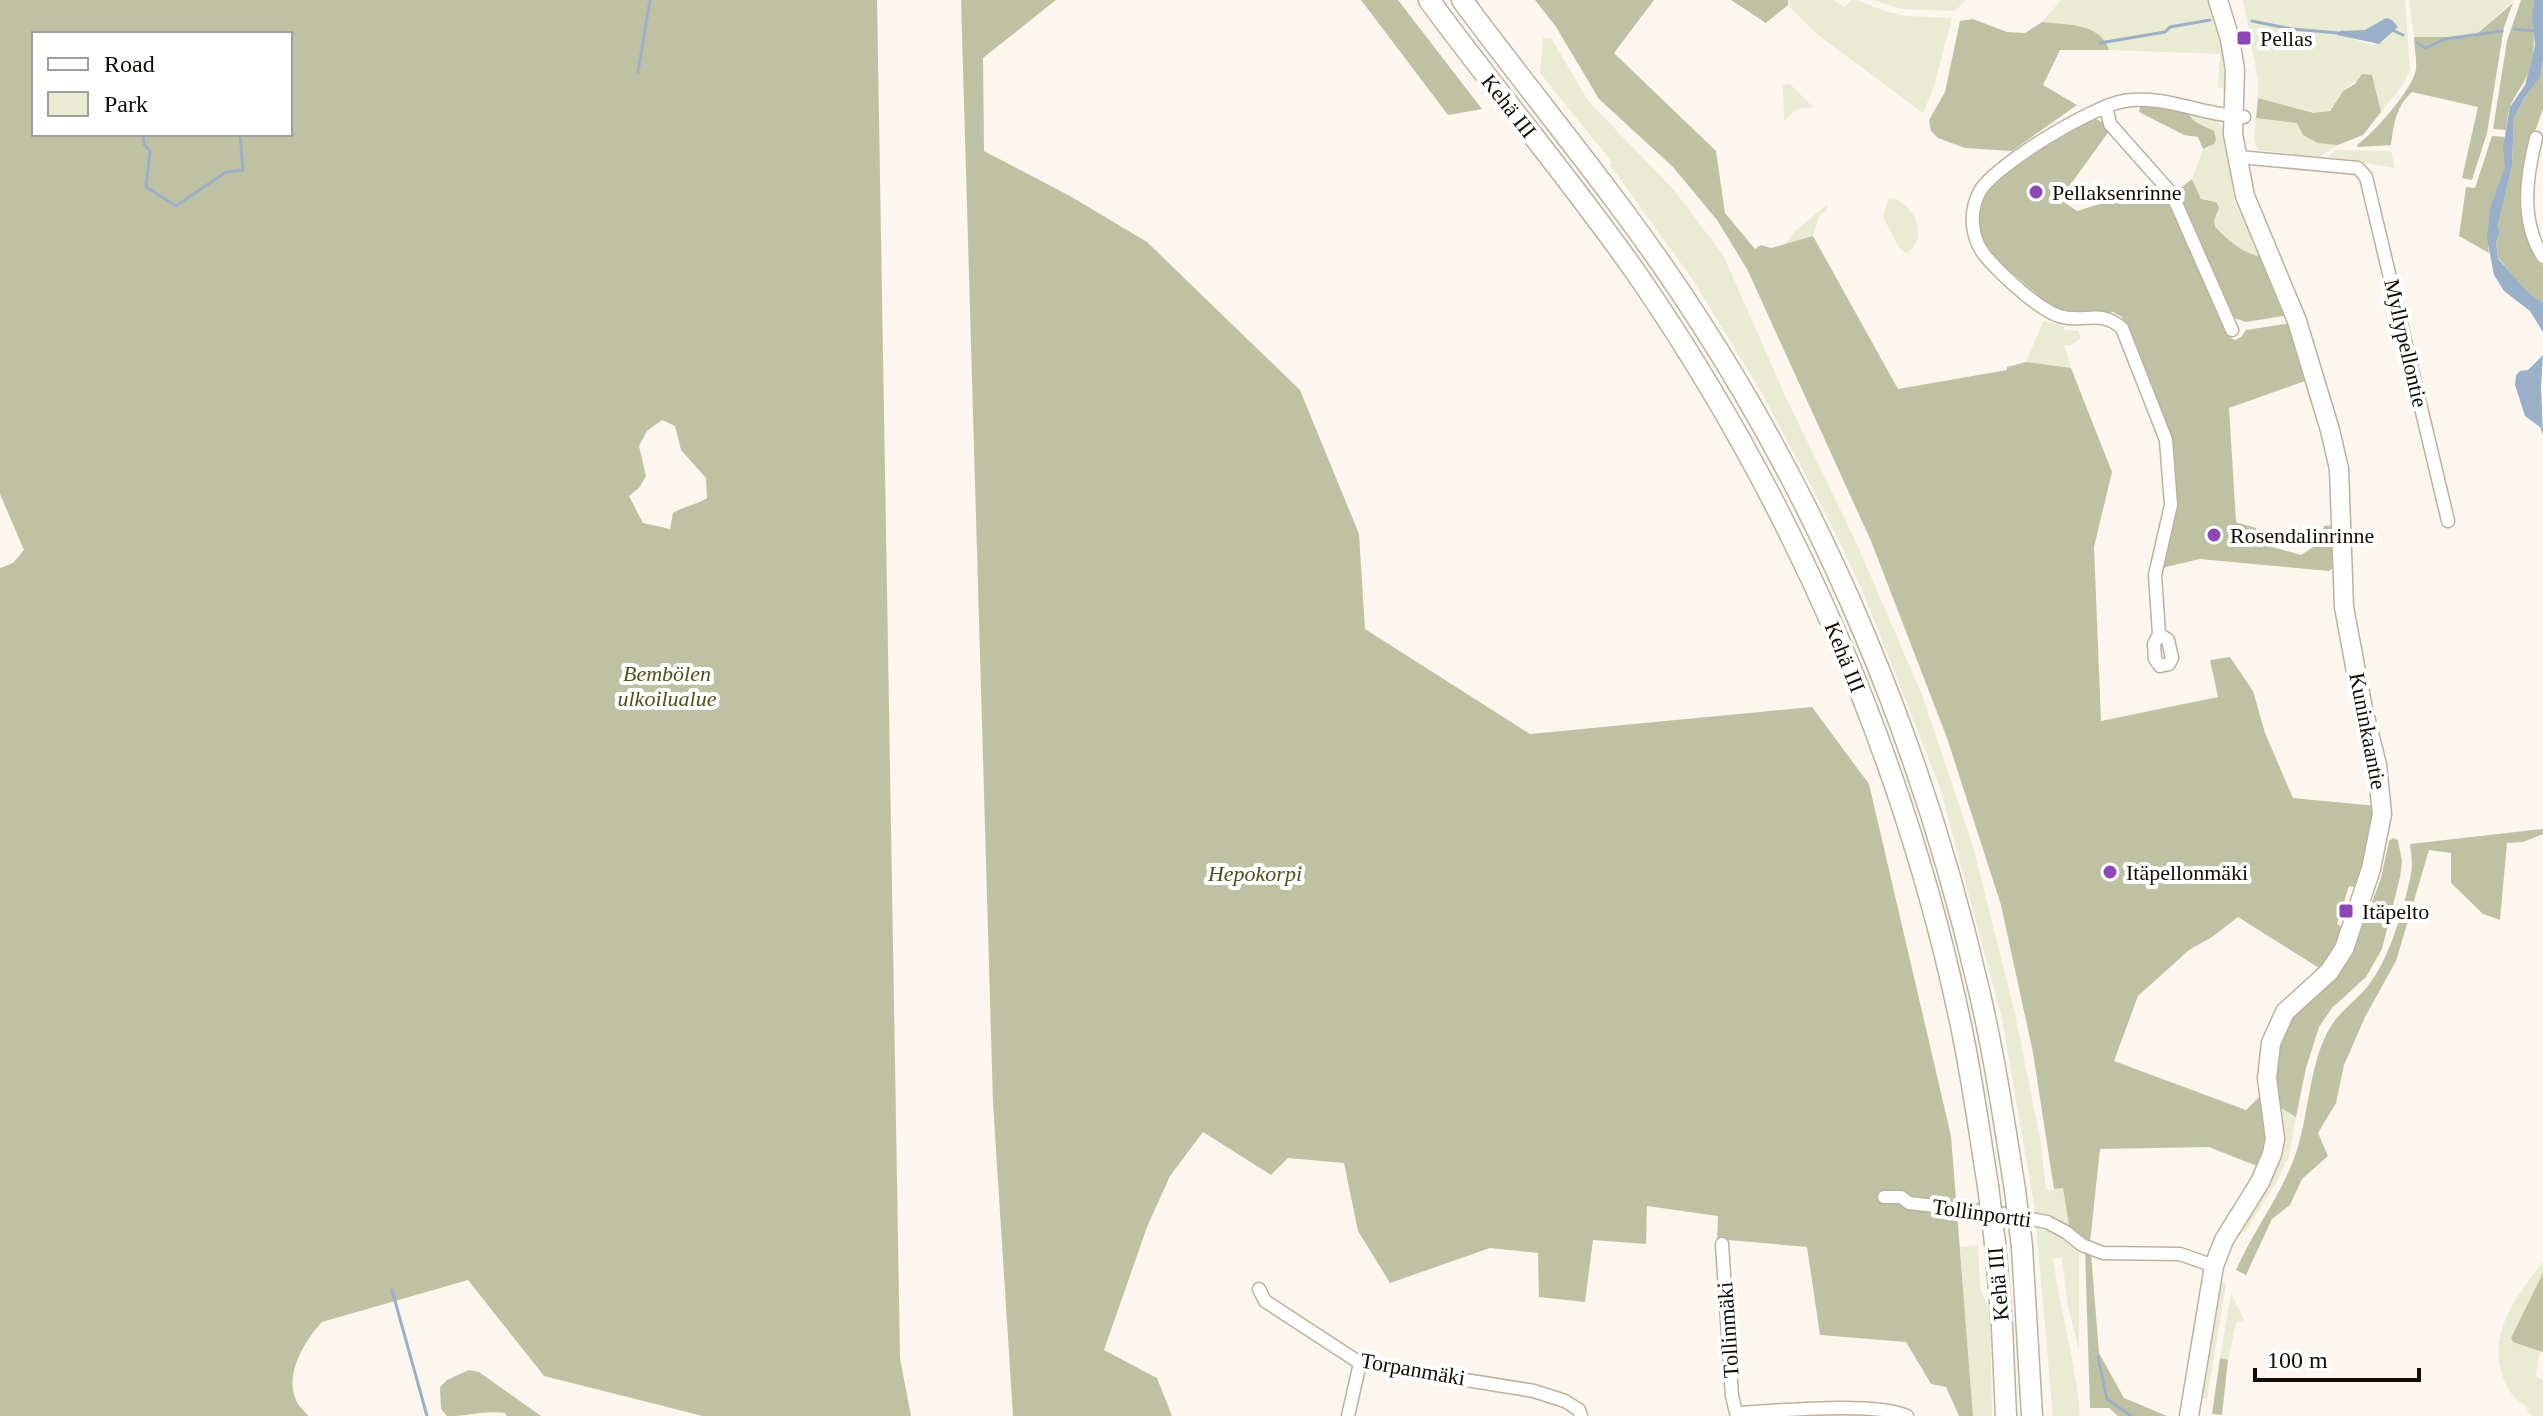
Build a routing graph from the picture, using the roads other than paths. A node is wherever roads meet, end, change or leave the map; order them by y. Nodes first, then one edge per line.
1 (1429, 0) edge
2 (1462, 0) edge
3 (2218, 0) edge
4 (2106, 106) junction
5 (2239, 117) junction
6 (2536, 138) dead end
7 (2239, 157) junction
8 (2543, 257) edge
9 (2232, 330) dead end
10 (2448, 521) dead end
11 (2159, 634) dead end
12 (1884, 1197) dead end
13 (1722, 1244) dead end
14 (2214, 1266) junction
15 (1259, 1289) dead end
16 (1360, 1363) junction
17 (1737, 1414) edge
18 (1348, 1416) edge
19 (1581, 1416) edge
20 (1907, 1416) edge
21 (2006, 1416) edge
22 (2032, 1416) edge
23 (2189, 1416) edge

1 - 21 highway, Kehä III, bridge
2 - 22 highway, Kehä III, bridge
3 - 5 main road, Kuninkaantie
4 - 5 street
4 - 9 street
4 - 11 street
5 - 7 main road, Kuninkaantie
6 - 8 street
7 - 10 street, Myllypellontie
7 - 14 main road, Kuninkaantie
12 - 14 street, Tollinportti
13 - 17 street, Tollinmäki
14 - 23 main road, Kuninkaantie
15 - 16 street, Torpanmäki
16 - 18 street
16 - 19 street, Torpanmäki
17 - 20 street

